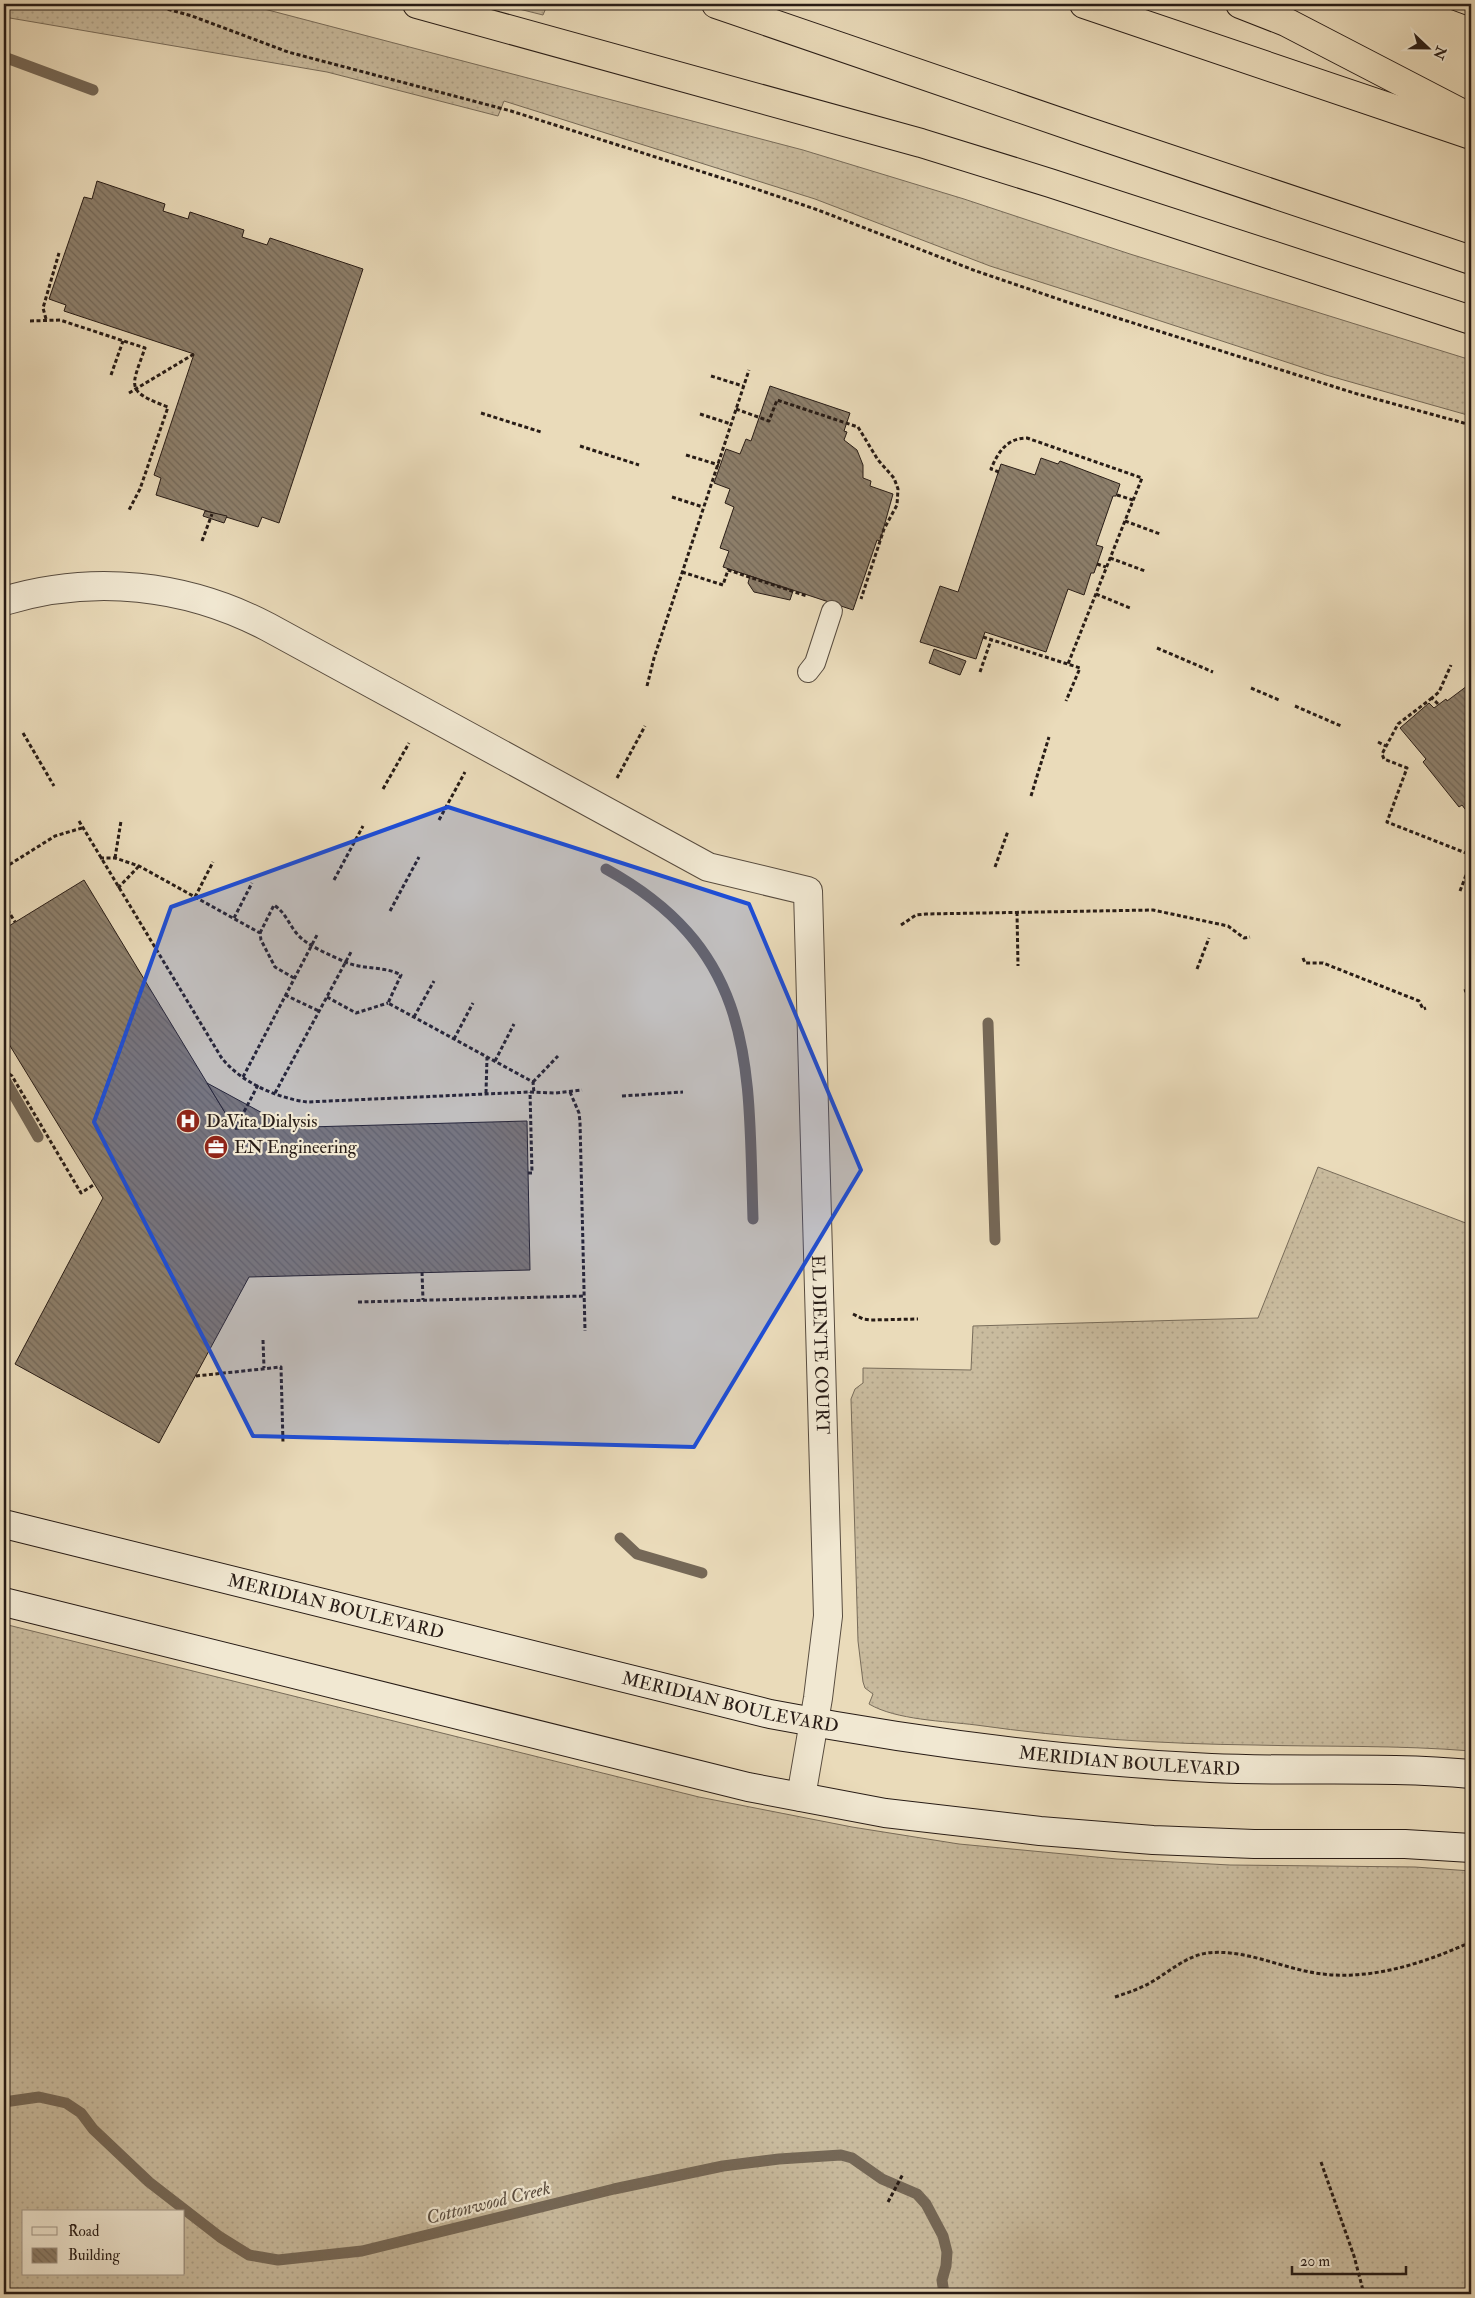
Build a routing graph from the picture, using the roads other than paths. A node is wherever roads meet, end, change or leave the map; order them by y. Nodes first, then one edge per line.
1 (417, 4) edge
2 (716, 4) edge
3 (1084, 4) edge
4 (1240, 4) edge
5 (1471, 118) edge
6 (1471, 135) edge
7 (1471, 260) edge
8 (1471, 320) edge
9 (4, 601) edge
10 (832, 611) dead end
11 (808, 672) dead end
12 (4, 1524) edge
13 (4, 1602) edge
14 (813, 1724) junction
15 (1471, 1774) edge
16 (800, 1797) junction
17 (1471, 1848) edge

1 - 8 highway
2 - 7 highway
3 - 6 highway
4 - 5 highway
9 - 14 main road, EL DIENTE COURT
10 - 11 lane
12 - 14 main road, MERIDIAN BOULEVARD
13 - 16 main road
14 - 15 main road, MERIDIAN BOULEVARD
14 - 16 main road, EL DIENTE COURT
16 - 17 main road

